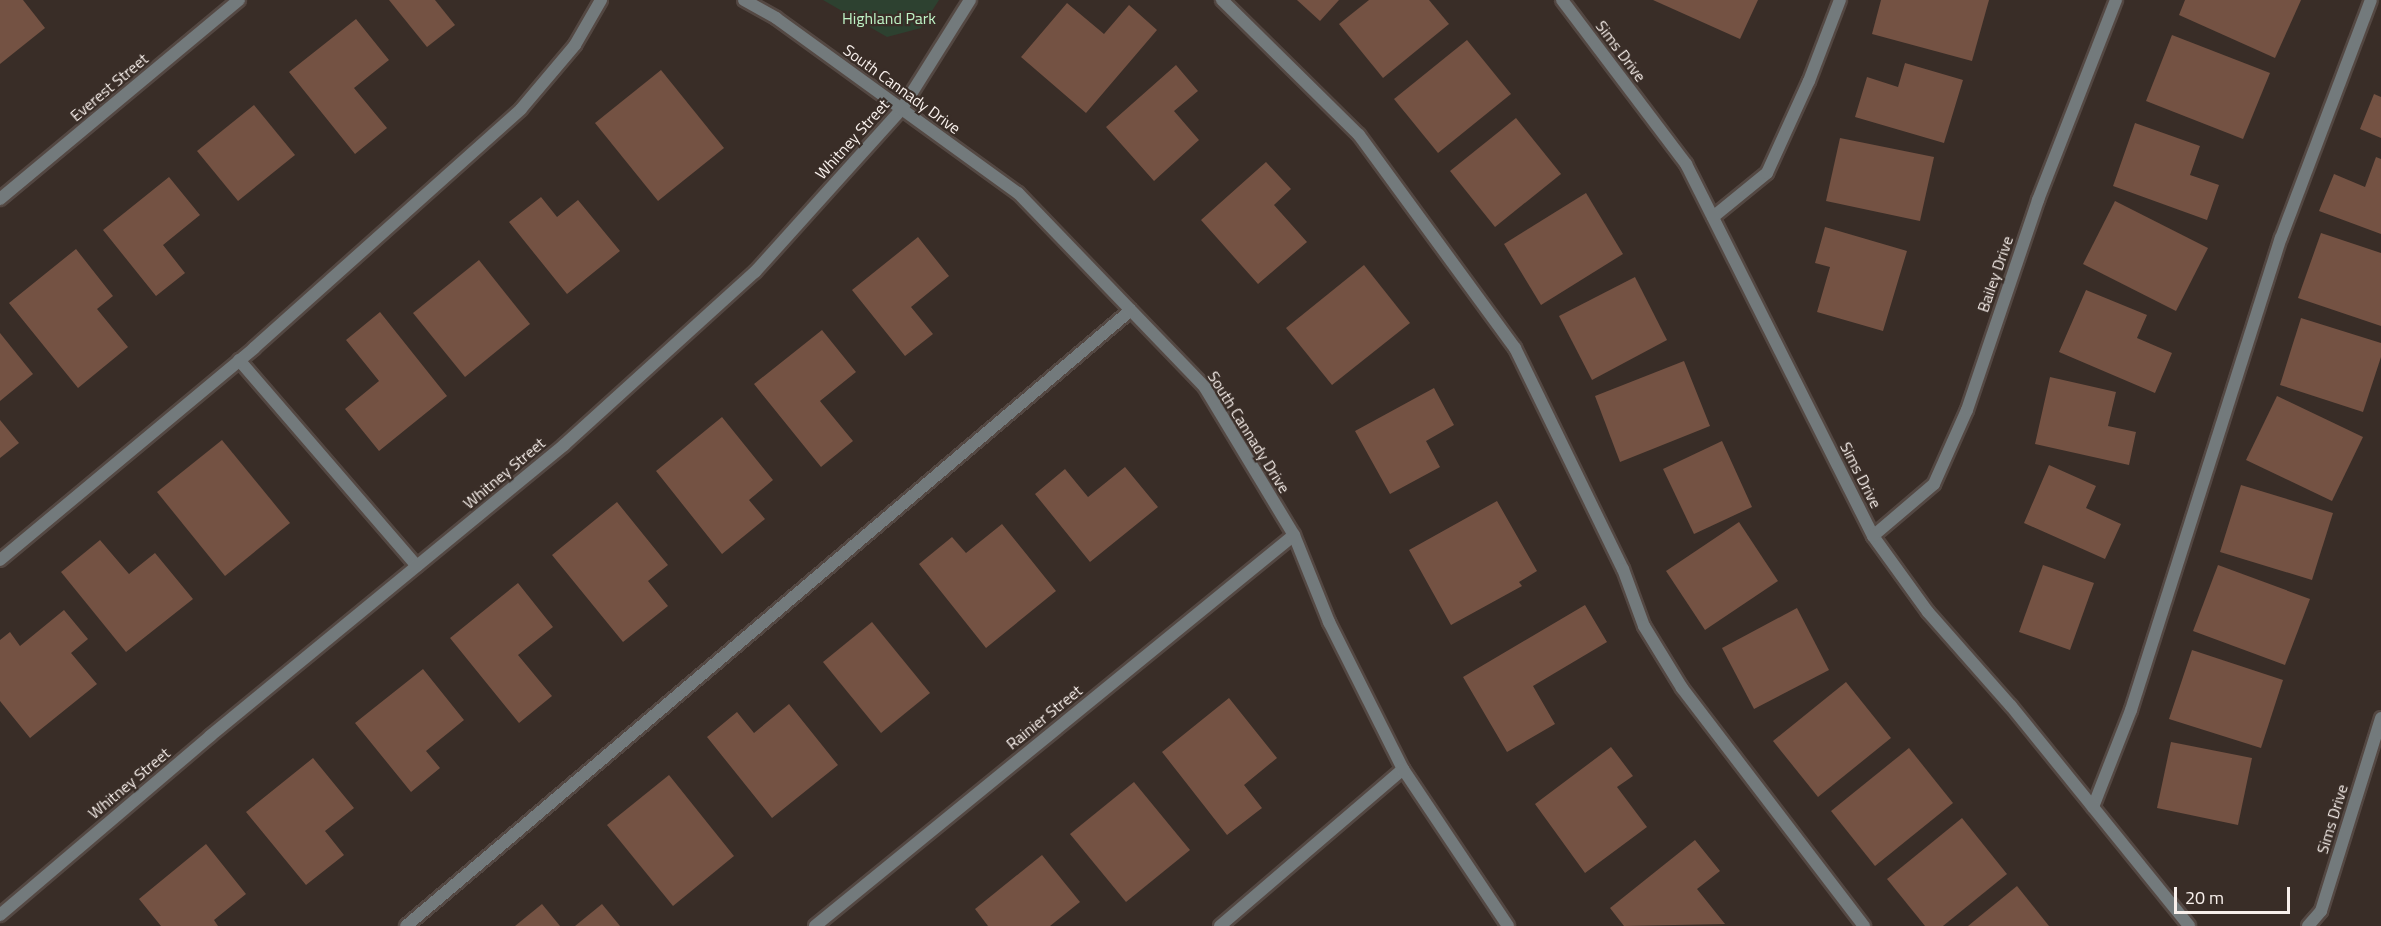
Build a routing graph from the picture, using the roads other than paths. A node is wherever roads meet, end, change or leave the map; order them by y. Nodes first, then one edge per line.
1 (239, 0) edge
2 (601, 0) edge
3 (744, 0) edge
4 (969, 0) edge
5 (1222, 0) edge
6 (1562, 0) edge
7 (1840, 0) edge
8 (2116, 0) edge
9 (2371, 0) edge
10 (901, 110) junction
11 (0, 199) edge
12 (1713, 217) junction
13 (1131, 310) junction
14 (239, 360) junction
15 (1294, 535) junction
16 (1873, 536) junction
17 (0, 560) edge
18 (417, 566) junction
19 (2381, 718) edge
20 (1403, 769) junction
21 (2093, 807) junction
22 (0, 915) edge
23 (406, 926) edge
24 (815, 926) edge
25 (1220, 926) edge
26 (1508, 926) edge
27 (1863, 926) edge
28 (2189, 926) edge
29 (2308, 926) edge

1 - 11 street, Everest Street
2 - 14 street
3 - 10 street, South Cannady Drive
4 - 10 street, Whitney Street
5 - 27 street
6 - 12 street, Sims Drive
7 - 12 street
8 - 16 street, Bailey Drive
9 - 21 street
10 - 13 street, South Cannady Drive
10 - 18 street, Whitney Street
12 - 16 street, Sims Drive
13 - 15 street, South Cannady Drive
13 - 23 street
14 - 17 street
14 - 18 street
15 - 20 street, South Cannady Drive
15 - 24 street, Rainier Street
16 - 21 street, Sims Drive
18 - 22 street, Whitney Street
19 - 29 street, Sims Drive
20 - 25 street
20 - 26 street, South Cannady Drive
21 - 28 street, Sims Drive

